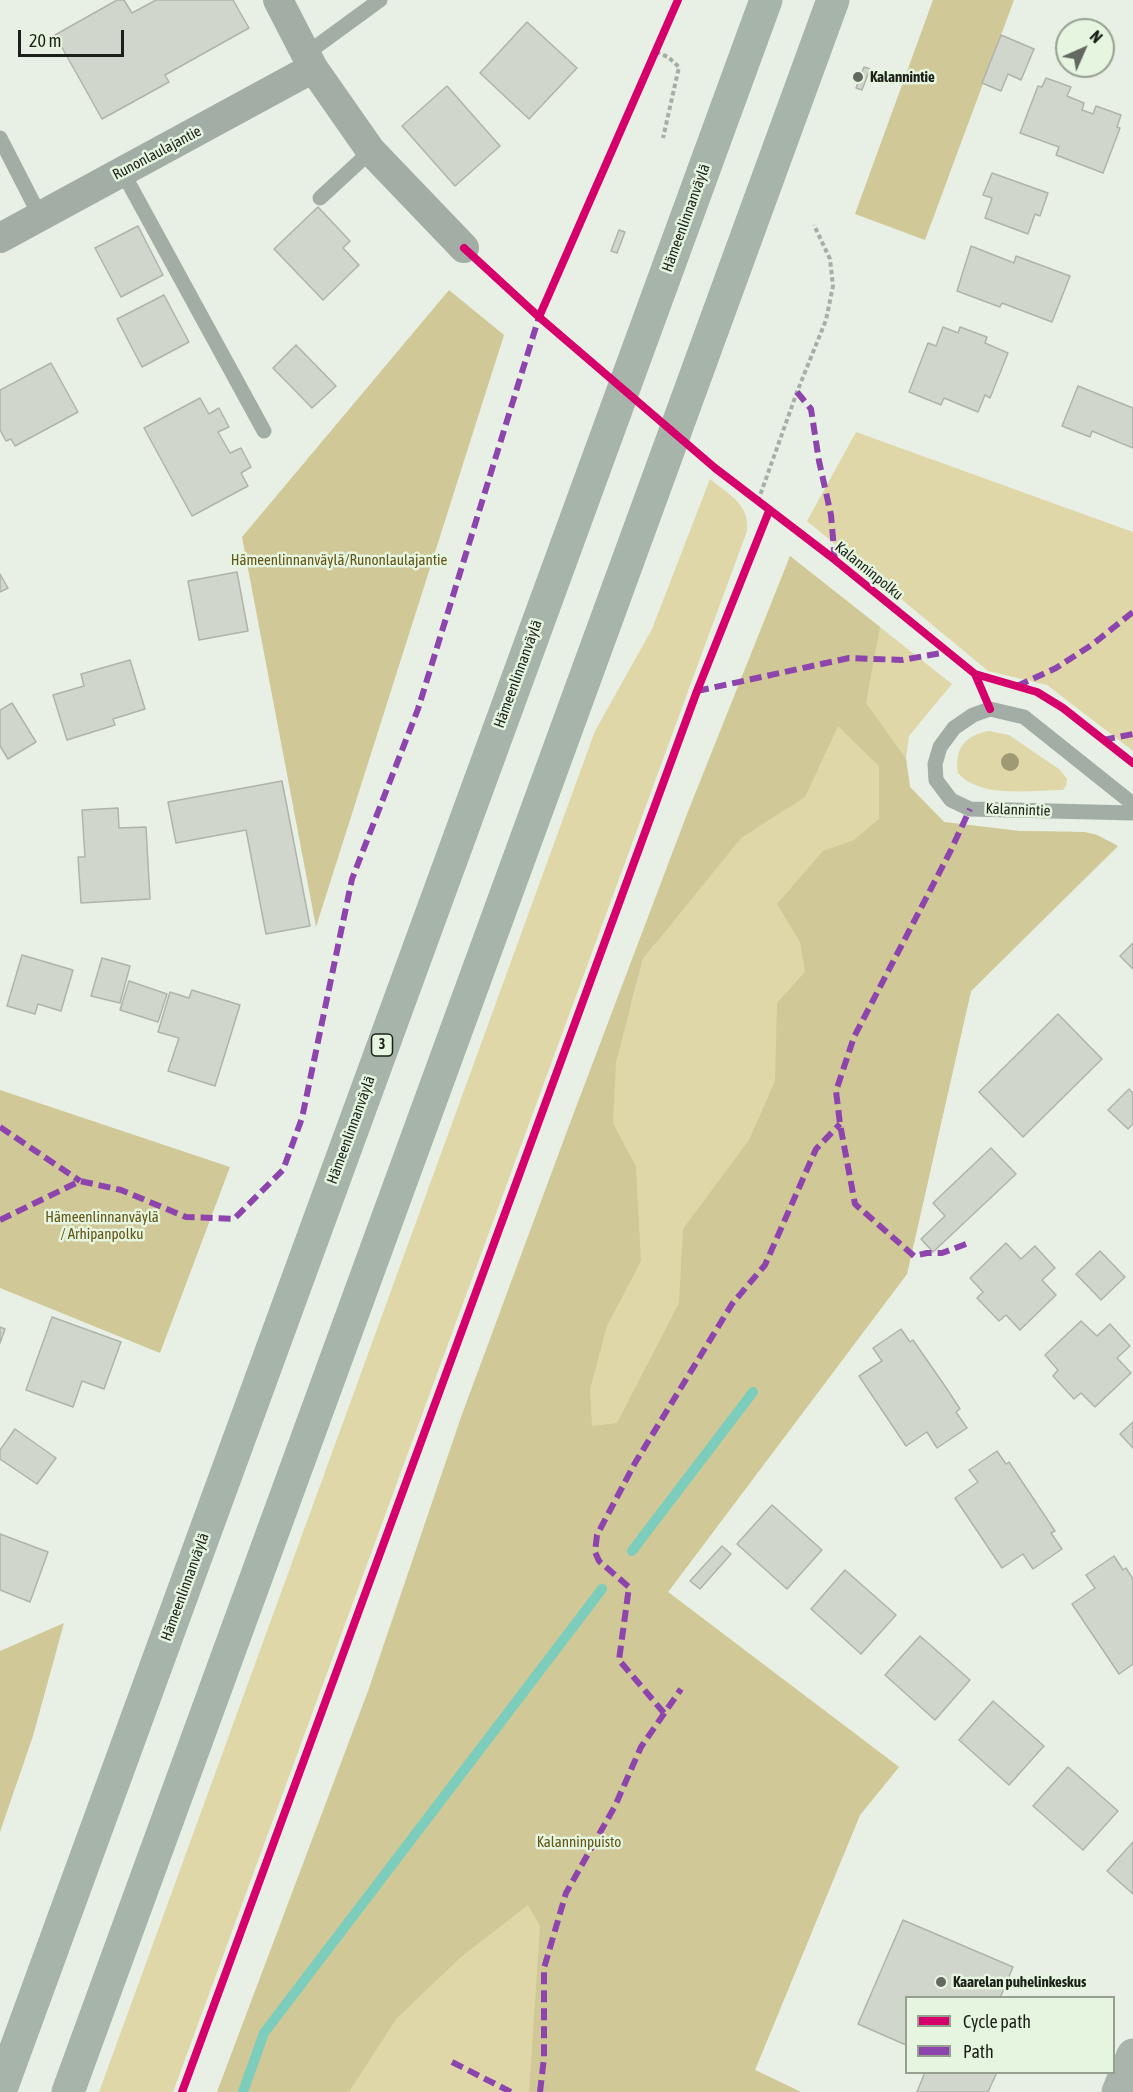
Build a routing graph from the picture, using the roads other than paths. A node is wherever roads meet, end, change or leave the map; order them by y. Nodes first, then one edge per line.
1 (278, 0) edge
2 (380, 0) edge
3 (766, 0) edge
4 (833, 0) edge
5 (310, 61) junction
6 (0, 138) edge
7 (371, 151) junction
8 (122, 171) junction
9 (320, 198) dead end
10 (40, 216) junction
11 (0, 238) edge
12 (464, 248) dead end
13 (264, 431) dead end
14 (1133, 804) edge
15 (1133, 813) edge
16 (1133, 2055) edge
17 (0, 2092) edge
18 (68, 2092) edge
19 (1118, 2092) edge

1 - 5 street
2 - 5 lane
3 - 17 highway, Hämeenlinnanväylä / 3
4 - 18 highway
5 - 7 street
5 - 8 street, Runonlaulajantie
6 - 10 lane
7 - 9 lane
7 - 12 street
8 - 10 street, Runonlaulajantie
8 - 13 lane
10 - 11 street, Runonlaulajantie
14 - 15 lane, Kalannintie
16 - 19 street

